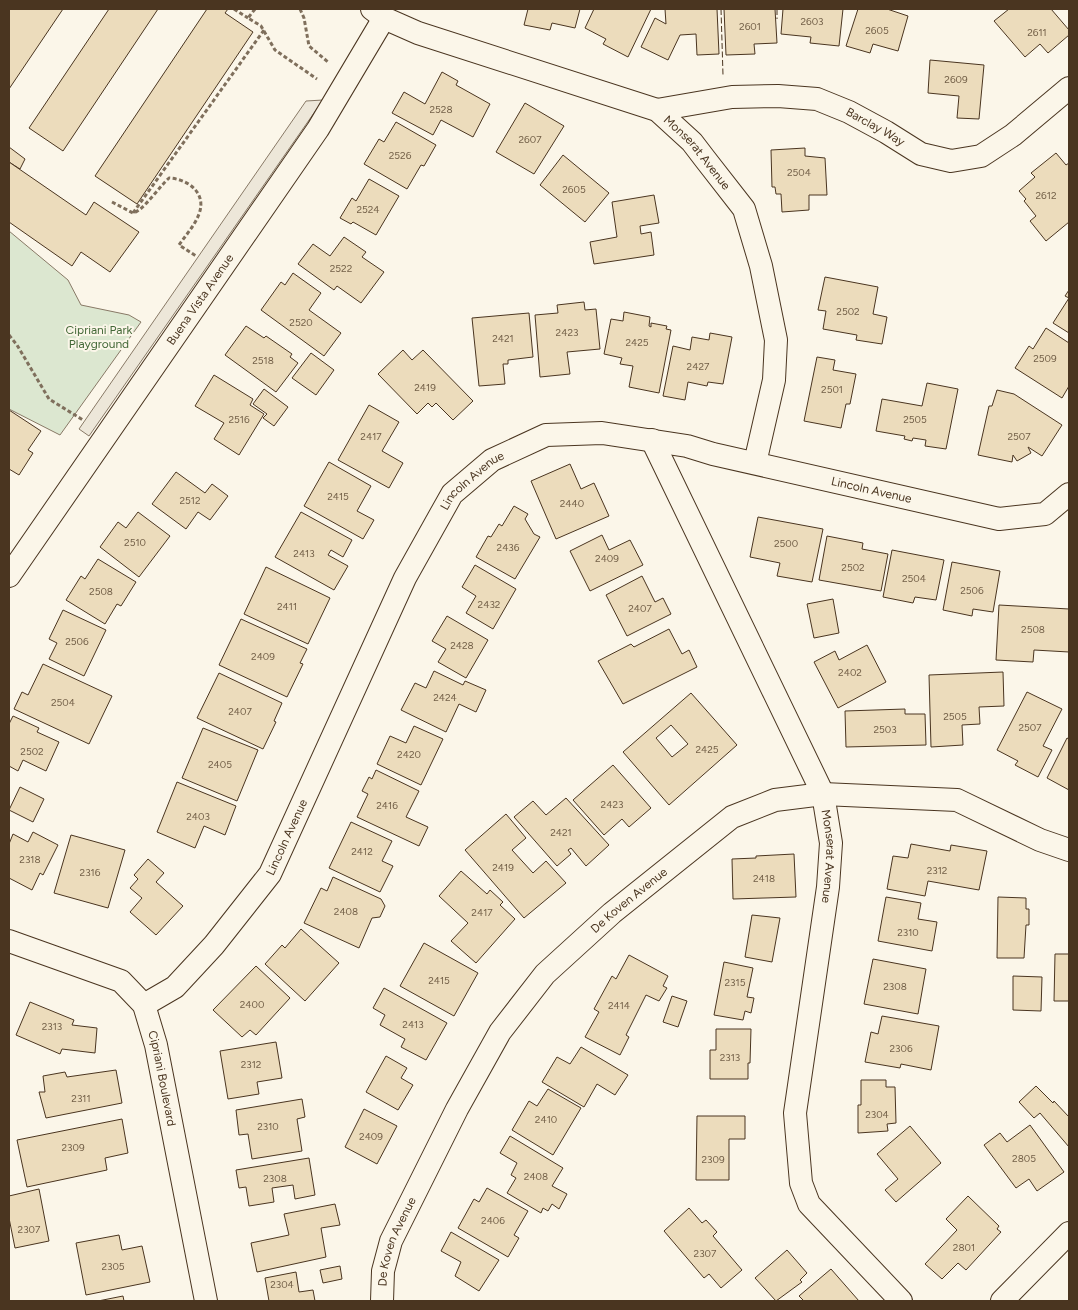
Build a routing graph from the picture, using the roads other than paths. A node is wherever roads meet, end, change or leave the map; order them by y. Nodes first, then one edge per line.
1 (378, 13) edge
2 (1069, 88) edge
3 (657, 110) junction
4 (652, 440) junction
5 (755, 463) junction
6 (1069, 494) edge
7 (9, 575) edge
8 (823, 794) junction
9 (1069, 850) edge
10 (9, 941) edge
11 (144, 1006) junction
12 (1069, 1233) edge
13 (206, 1301) edge
14 (382, 1301) edge
15 (901, 1301) edge
16 (1002, 1301) edge

1 - 3 street, Monserat Avenue
1 - 7 street, Buena Vista Avenue
2 - 3 street, Barclay Way
3 - 5 street, Monserat Avenue
4 - 5 street, Lincoln Avenue
4 - 8 street, Monserat Avenue
4 - 11 street, Lincoln Avenue
5 - 6 street, Lincoln Avenue
8 - 9 street, De Koven Avenue
8 - 14 street, De Koven Avenue
8 - 15 street, Monserat Avenue
10 - 11 street, Cipriani Boulevard
11 - 13 street, Cipriani Boulevard
12 - 16 street

